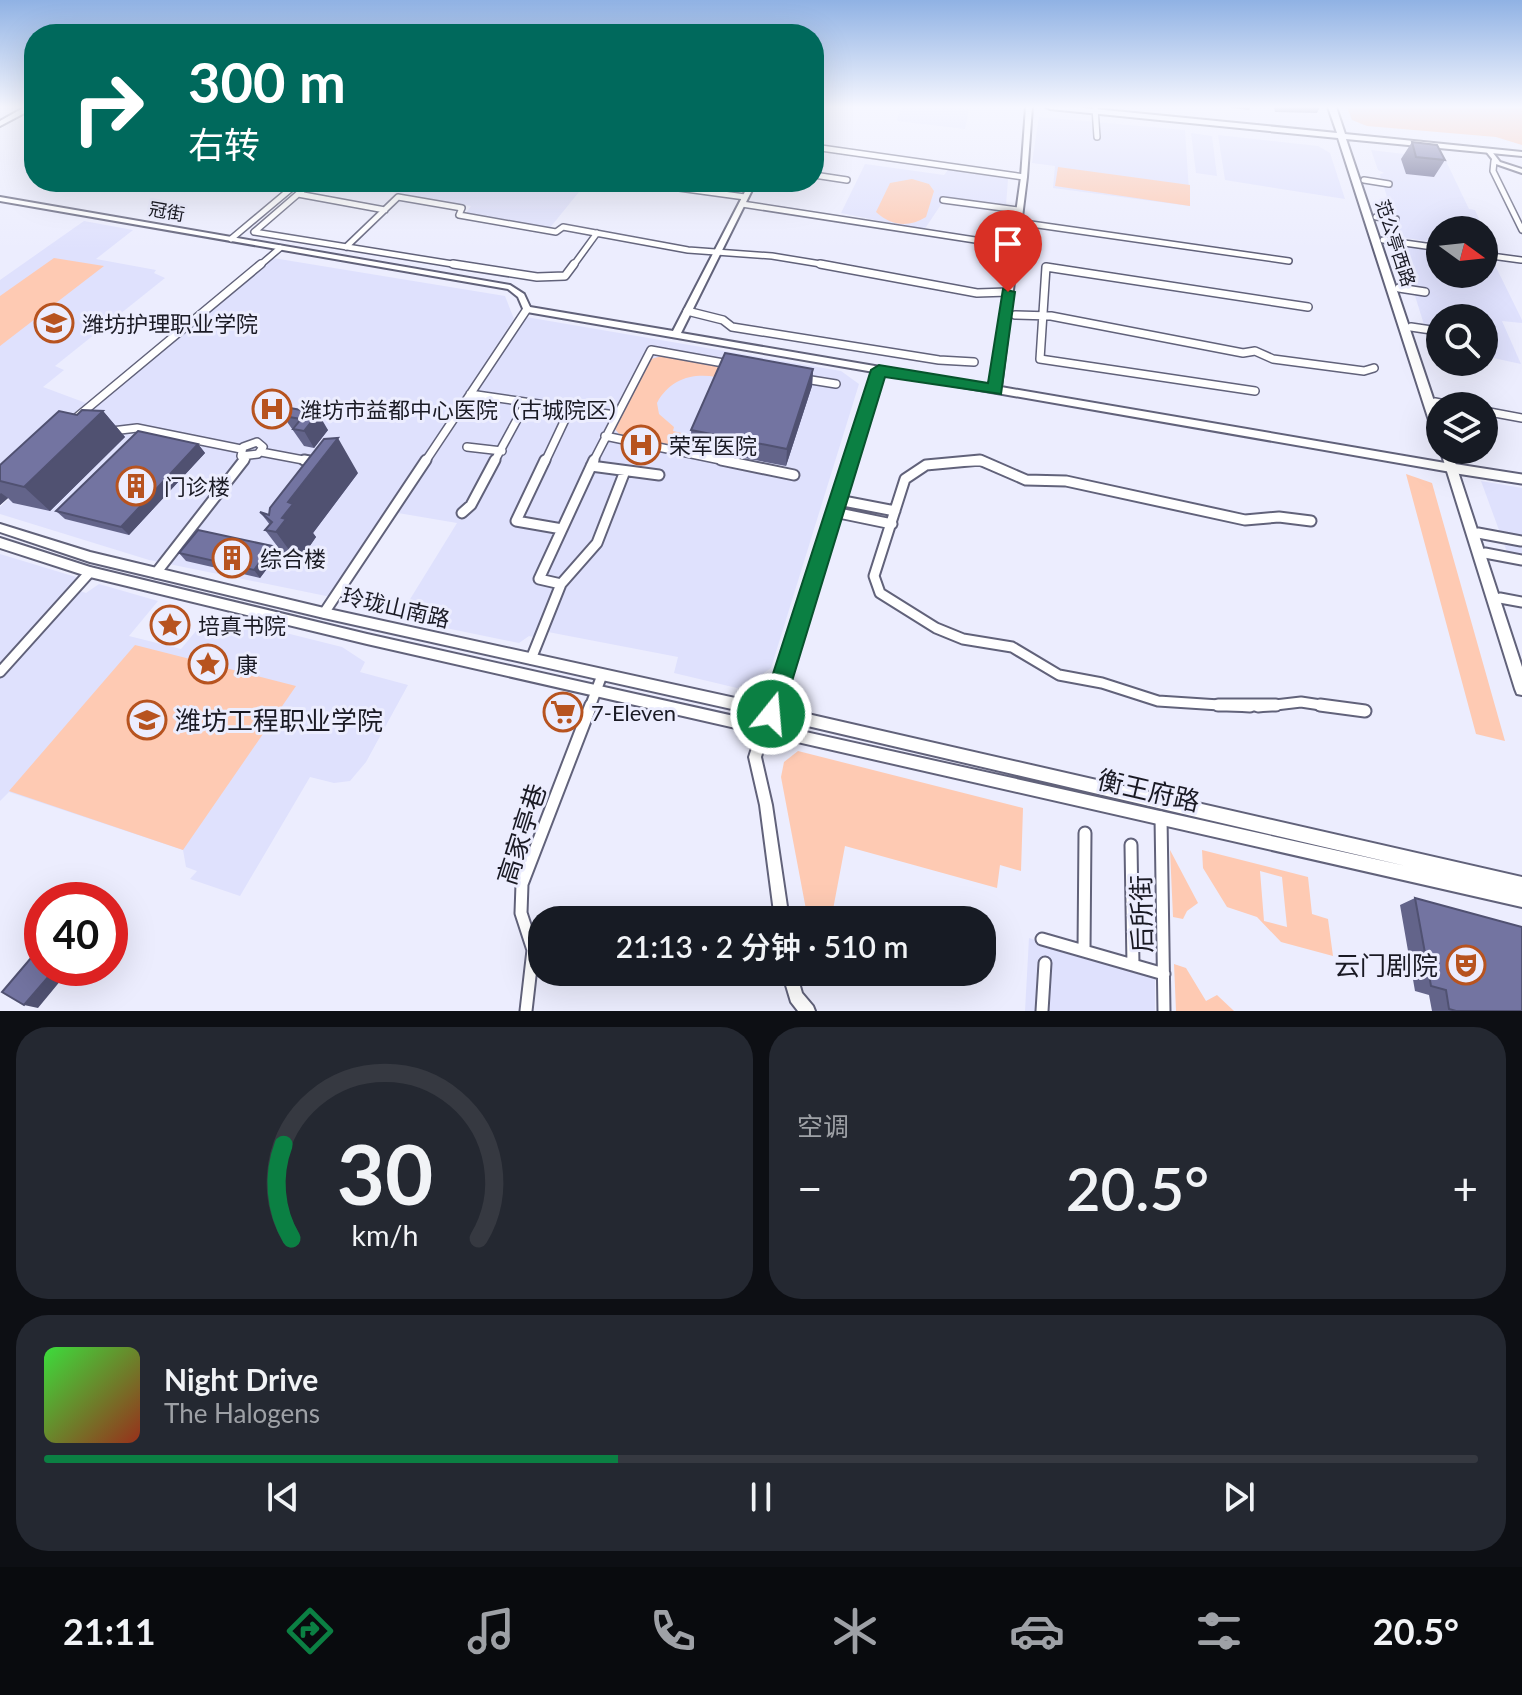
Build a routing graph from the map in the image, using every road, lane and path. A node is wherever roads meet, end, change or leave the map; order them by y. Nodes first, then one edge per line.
1 (864, 154) edge
2 (1026, 154) edge
3 (1351, 154) edge
4 (1353, 154) edge
5 (1490, 154) edge
6 (1494, 161) junction
7 (1522, 171) edge
8 (824, 177) edge
9 (1024, 177) junction
10 (847, 180) dead end
11 (1364, 180) junction
12 (1389, 184) dead end
13 (287, 192) edge
14 (300, 192) edge
15 (696, 192) edge
16 (748, 192) edge
17 (298, 194) junction
18 (0, 199) edge
19 (744, 200) junction
20 (943, 200) dead end
21 (385, 210) junction
22 (1018, 210) junction
23 (1376, 217) junction
24 (1396, 219) dead end
25 (1017, 222) junction
26 (1522, 230) edge
27 (597, 233) junction
28 (231, 239) junction
29 (1384, 242) junction
30 (1014, 246) junction
31 (1426, 246) edge
32 (346, 247) junction
33 (280, 248) junction
34 (719, 250) junction
35 (1424, 250) dead end
36 (1498, 257) edge
37 (1521, 260) edge
38 (1289, 261) dead end
39 (1399, 288) junction
40 (1008, 292) junction
41 (1425, 292) dead end
42 (1308, 307) dead end
43 (527, 309) junction
44 (687, 311) junction
45 (1015, 315) dead end
46 (1041, 318) junction
47 (1411, 327) junction
48 (1426, 329) edge
49 (676, 334) junction
50 (974, 362) dead end
51 (744, 367) edge
52 (1374, 368) dead end
53 (879, 370) junction
54 (790, 376) edge
55 (836, 384) dead end
56 (996, 390) junction
57 (1255, 391) dead end
58 (1426, 392) edge
59 (1432, 392) edge
60 (470, 394) junction
61 (526, 403) junction
62 (570, 409) junction
63 (1498, 414) edge
64 (615, 415) junction
65 (1522, 418) edge
66 (85, 426) edge
67 (105, 430) edge
68 (605, 436) junction
69 (467, 447) dead end
70 (241, 449) junction
71 (502, 451) junction
72 (261, 452) junction
73 (246, 458) junction
74 (326, 464) edge
75 (1453, 464) edge
76 (591, 466) junction
77 (1454, 468) junction
78 (625, 471) junction
79 (659, 475) dead end
80 (794, 475) dead end
81 (1522, 479) edge
82 (838, 500) junction
83 (895, 511) junction
84 (834, 512) junction
85 (462, 513) dead end
86 (1311, 521) dead end
87 (892, 524) junction
88 (0, 528) edge
89 (562, 529) junction
90 (1478, 533) junction
91 (1521, 541) edge
92 (0, 543) edge
93 (1485, 553) junction
94 (1522, 560) edge
95 (90, 572) junction
96 (156, 573) junction
97 (561, 584) junction
98 (1500, 598) junction
99 (1522, 602) edge
100 (324, 613) junction
101 (531, 659) junction
102 (1521, 659) edge
103 (0, 672) edge
104 (602, 675) junction
105 (1522, 689) edge
106 (596, 690) junction
107 (1365, 711) dead end
108 (769, 721) junction
109 (1161, 817) junction
110 (1085, 833) dead end
111 (1131, 845) dead end
112 (1522, 885) edge
113 (1522, 899) edge
114 (780, 906) edge
115 (1042, 939) dead end
116 (1084, 951) junction
117 (1045, 963) dead end
118 (1133, 965) junction
119 (1164, 974) junction
120 (793, 986) edge
121 (526, 1011) edge
122 (808, 1011) edge
123 (1042, 1011) edge
124 (1164, 1011) edge

1 - 9 street
2 - 9 street
3 - 58 main road, 范公亭西路
4 - 11 main road, 范公亭西路
5 - 6 street
6 - 7 street
6 - 26 street
8 - 10 street
9 - 22 street
11 - 12 street
11 - 23 main road, 范公亭西路
13 - 28 street
14 - 17 street
15 - 19 street
16 - 19 street
17 - 21 street
17 - 32 street
18 - 28 street, 冠街
19 - 30 street
19 - 34 street
20 - 22 street
21 - 27 street
21 - 32 street
22 - 25 street
23 - 24 street
23 - 29 main road, 范公亭西路
25 - 30 street
25 - 38 street
27 - 32 street
27 - 34 street
28 - 33 street, 冠街
29 - 31 street
29 - 35 street
29 - 39 main road, 范公亭西路
30 - 40 street
33 - 43 street, 冠街
33 - 66 street
34 - 40 street
34 - 44 street
36 - 37 street
39 - 41 street
39 - 47 main road, 范公亭西路
40 - 56 street
42 - 46 street
43 - 49 street
43 - 60 street
44 - 49 street
44 - 50 street
45 - 46 street
46 - 52 street
46 - 57 street
47 - 48 street
47 - 59 main road, 范公亭西路
49 - 53 street
51 - 64 street
53 - 56 street
53 - 82 street
54 - 55 street
56 - 77 street
60 - 61 street
60 - 100 street
61 - 62 street
61 - 71 street
62 - 64 street
62 - 89 street
63 - 65 street
64 - 68 street
67 - 70 street
68 - 76 street
68 - 80 street
69 - 71 street
70 - 72 street
70 - 73 street
71 - 85 street
72 - 73 street
72 - 74 street
73 - 96 street
75 - 77 main road
76 - 78 street
76 - 89 street
77 - 81 street
77 - 90 main road
77 - 105 main road
78 - 79 street
78 - 97 street
82 - 83 street
82 - 84 street
83 - 86 street
83 - 87 street
84 - 87 street
84 - 108 street
87 - 107 street
88 - 96 main road, 玲珑山南路
89 - 97 street
90 - 91 street
90 - 93 main road
92 - 95 main road, 玲珑山南路
93 - 94 street
93 - 98 main road
95 - 103 street
95 - 106 main road, 玲珑山南路
96 - 100 main road, 玲珑山南路
97 - 101 street
98 - 99 street
98 - 102 main road
100 - 101 main road, 玲珑山南路
101 - 104 main road, 玲珑山南路
104 - 106 street, 高家亭巷
104 - 108 main road, 玲珑山南路
106 - 108 main road, 玲珑山南路
106 - 121 street, 高家亭巷
108 - 109 main road, 衡王府路
108 - 112 main road, 衡王府路
108 - 114 street
109 - 113 main road, 衡王府路
109 - 119 street, 后所街
110 - 116 street
111 - 118 street
115 - 116 street
116 - 118 street
117 - 123 street
118 - 119 street
119 - 124 street, 后所街
120 - 122 street

